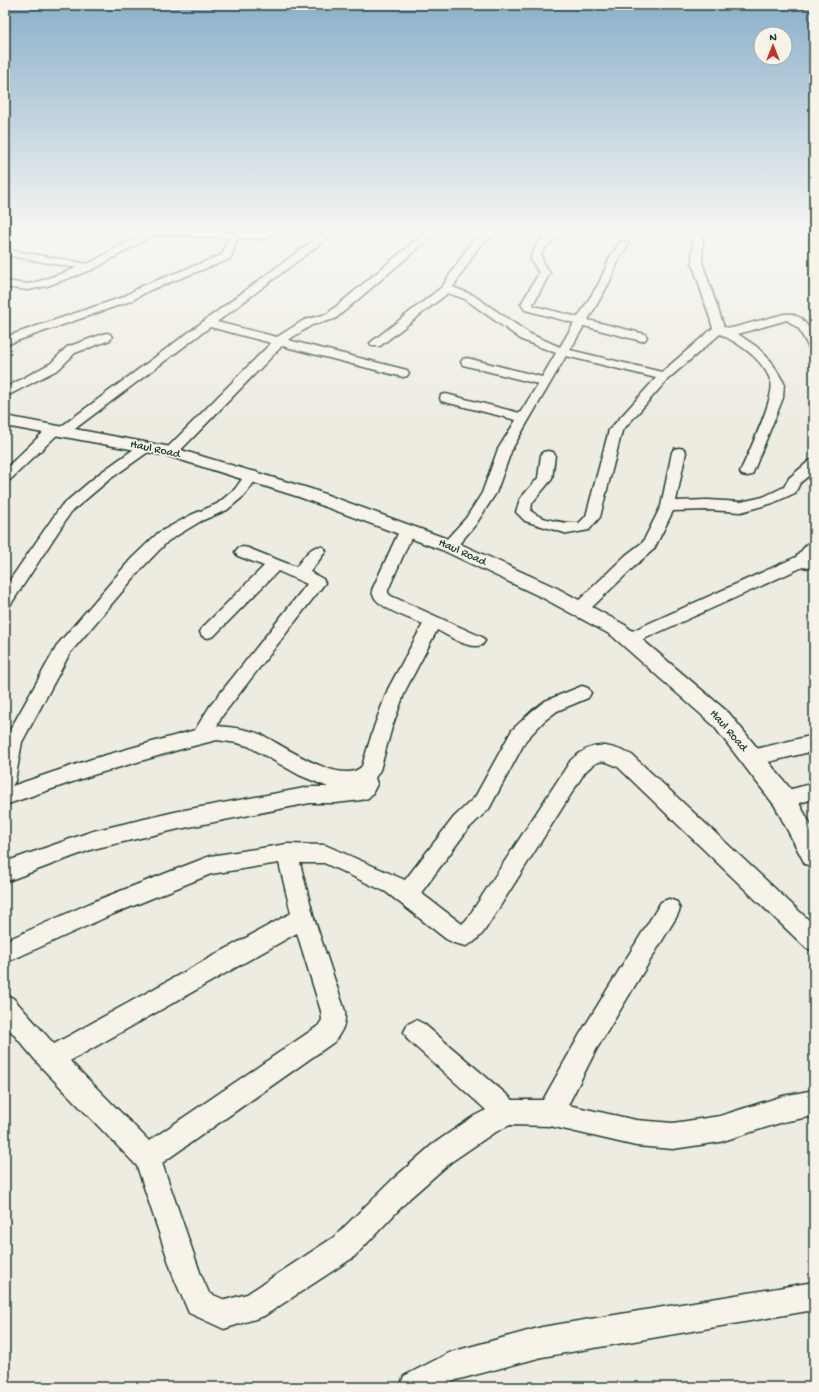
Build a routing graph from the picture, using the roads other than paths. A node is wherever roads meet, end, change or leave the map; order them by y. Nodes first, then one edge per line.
1 (132, 296) edge
2 (244, 296) edge
3 (356, 296) edge
4 (437, 296) edge
5 (466, 296) edge
6 (532, 296) edge
7 (596, 296) edge
8 (709, 296) edge
9 (582, 321) junction
10 (208, 323) junction
11 (722, 330) junction
12 (106, 337) dead end
13 (641, 337) dead end
14 (5, 341) edge
15 (279, 341) junction
16 (376, 343) dead end
17 (814, 347) edge
18 (563, 352) junction
19 (466, 362) dead end
20 (403, 373) dead end
21 (664, 376) junction
22 (545, 382) junction
23 (5, 393) edge
24 (446, 398) dead end
25 (523, 418) junction
26 (5, 421) edge
27 (58, 431) junction
28 (146, 447) junction
29 (171, 452) junction
30 (679, 452) dead end
31 (548, 455) dead end
32 (814, 464) edge
33 (747, 472) dead end
34 (252, 475) junction
35 (5, 476) edge
36 (668, 506) junction
37 (406, 531) junction
38 (449, 546) junction
39 (814, 546) edge
40 (318, 551) dead end
41 (243, 552) dead end
42 (808, 562) edge
43 (275, 566) junction
44 (299, 574) junction
45 (5, 600) edge
46 (580, 609) junction
47 (433, 622) junction
48 (208, 632) dead end
49 (629, 639) junction
50 (476, 641) dead end
51 (582, 693) dead end
52 (201, 736) junction
53 (814, 743) edge
54 (752, 758) junction
55 (365, 776) junction
56 (6, 790) edge
57 (814, 791) edge
58 (784, 800) junction
59 (287, 853) junction
60 (814, 856) edge
61 (5, 872) edge
62 (406, 894) junction
63 (670, 909) dead end
64 (303, 918) junction
65 (814, 940) edge
66 (5, 952) edge
67 (5, 1006) edge
68 (416, 1032) dead end
69 (51, 1059) junction
70 (814, 1104) edge
71 (508, 1112) junction
72 (550, 1113) junction
73 (148, 1158) junction
74 (814, 1296) edge
75 (415, 1387) edge

1 - 14 street
2 - 10 street
3 - 15 street
4 - 16 street
5 - 18 street
6 - 9 street
7 - 9 street
8 - 11 street
9 - 13 street
9 - 18 street
10 - 15 street
10 - 27 street
11 - 17 street
11 - 21 street
11 - 33 street
12 - 23 street
15 - 20 street
15 - 29 street
18 - 21 street
18 - 22 street
19 - 22 street
21 - 31 street
22 - 25 street
24 - 25 street
25 - 38 street
26 - 27 main road, Haul Road
27 - 28 main road, Haul Road
27 - 35 street
28 - 29 main road, Haul Road
28 - 45 street
29 - 34 main road, Haul Road
30 - 36 street
32 - 36 street
34 - 37 main road, Haul Road
34 - 56 street
36 - 46 street
37 - 38 main road, Haul Road
37 - 47 street
38 - 46 main road, Haul Road
39 - 42 street
40 - 44 street
41 - 43 street
42 - 49 street
43 - 44 street
43 - 48 street
44 - 52 street
46 - 49 main road, Haul Road
47 - 50 street
47 - 55 street
49 - 54 main road, Haul Road
51 - 62 street
52 - 55 street
52 - 56 street
53 - 54 street
54 - 58 main road, Haul Road
55 - 61 street
57 - 58 street
58 - 60 main road, Haul Road
59 - 62 street
59 - 64 street
59 - 66 street
62 - 65 street
63 - 72 street
64 - 69 street
64 - 73 street
67 - 69 street
68 - 71 street
69 - 73 street
70 - 72 street
71 - 72 street
71 - 73 street
74 - 75 street

